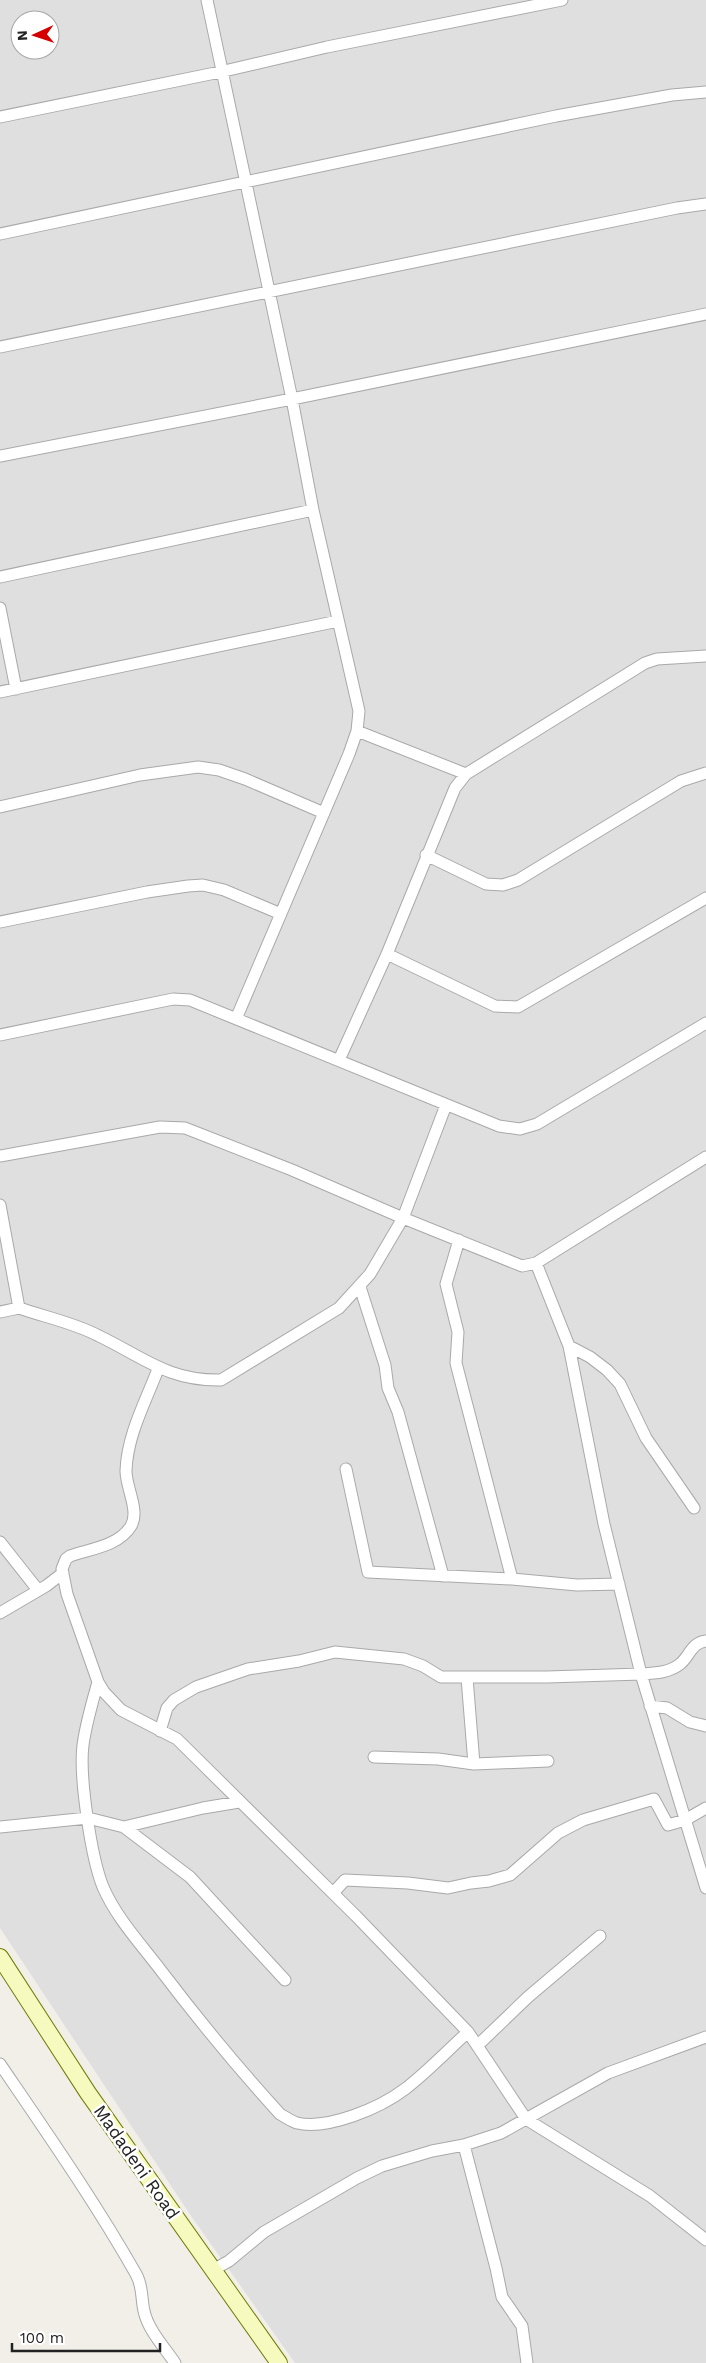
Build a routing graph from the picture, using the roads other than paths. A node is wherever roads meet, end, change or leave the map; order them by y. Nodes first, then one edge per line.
1 (207, 0) edge
2 (562, 0) edge
3 (220, 72) junction
4 (706, 92) edge
5 (0, 117) edge
6 (246, 181) junction
7 (706, 204) edge
8 (0, 234) edge
9 (269, 291) junction
10 (706, 314) edge
11 (0, 347) edge
12 (292, 399) junction
13 (0, 456) edge
14 (312, 510) junction
15 (0, 577) edge
16 (0, 608) edge
17 (338, 621) junction
18 (706, 656) edge
19 (16, 689) junction
20 (0, 692) edge
21 (357, 731) junction
22 (466, 774) junction
23 (706, 774) edge
24 (0, 807) edge
25 (324, 812) junction
26 (426, 855) junction
27 (706, 898) edge
28 (282, 914) junction
29 (0, 922) edge
30 (386, 954) junction
31 (236, 1018) junction
32 (706, 1023) edge
33 (0, 1035) edge
34 (339, 1060) junction
35 (446, 1105) junction
36 (0, 1156) edge
37 (706, 1157) edge
38 (0, 1205) edge
39 (403, 1218) junction
40 (459, 1240) junction
41 (536, 1263) junction
42 (360, 1287) junction
43 (19, 1308) junction
44 (0, 1312) edge
45 (568, 1346) junction
46 (158, 1368) junction
47 (346, 1469) dead end
48 (694, 1508) dead end
49 (0, 1542) edge
50 (63, 1573) junction
51 (443, 1576) junction
52 (512, 1579) junction
53 (619, 1584) junction
54 (38, 1590) junction
55 (0, 1613) edge
56 (706, 1641) edge
57 (641, 1674) junction
58 (467, 1678) junction
59 (98, 1682) junction
60 (650, 1706) junction
61 (706, 1726) edge
62 (160, 1731) junction
63 (374, 1757) dead end
64 (548, 1762) dead end
65 (474, 1764) junction
66 (239, 1802) junction
67 (706, 1808) edge
68 (88, 1818) junction
69 (685, 1820) junction
70 (0, 1827) edge
71 (124, 1827) junction
72 (706, 1888) edge
73 (333, 1893) junction
74 (600, 1936) dead end
75 (0, 1956) edge
76 (286, 1980) dead end
77 (468, 2032) junction
78 (706, 2037) edge
79 (478, 2045) junction
80 (0, 2064) edge
81 (526, 2119) junction
82 (464, 2145) junction
83 (706, 2240) edge
84 (213, 2270) junction
85 (175, 2363) edge
86 (279, 2363) edge
87 (527, 2363) edge

1 - 3 street
2 - 3 street
3 - 5 street
3 - 6 street
4 - 6 street
6 - 8 street
6 - 9 street
7 - 9 street
9 - 11 street
9 - 12 street
10 - 12 street
12 - 13 street
12 - 14 street
14 - 15 street
14 - 17 street
16 - 19 street
17 - 19 street
17 - 21 street
18 - 22 street
19 - 20 street
21 - 22 street
21 - 25 street
22 - 26 street
23 - 26 street
24 - 25 street
25 - 28 street
26 - 30 street
27 - 30 street
28 - 29 street
28 - 31 street
30 - 34 street
31 - 33 street
31 - 34 street
32 - 35 street
34 - 35 street
35 - 39 street
36 - 39 street
37 - 41 street
38 - 43 street
39 - 40 street
39 - 42 street
40 - 41 street
40 - 52 street
41 - 45 street
42 - 46 street
42 - 51 street
43 - 44 street
43 - 46 street
45 - 48 street
45 - 53 street
46 - 50 street
47 - 51 street
49 - 54 street
50 - 54 street
50 - 59 street
51 - 52 street
52 - 53 street
53 - 57 street
54 - 55 street
56 - 57 street
57 - 58 street
57 - 60 street
58 - 62 street
58 - 65 street
59 - 62 street
59 - 68 street
60 - 61 street
60 - 69 street
62 - 66 street
63 - 65 street
64 - 65 street
66 - 71 street
66 - 73 street
67 - 69 street
68 - 70 street
68 - 71 street
68 - 77 street
69 - 72 street
69 - 73 street
71 - 76 street
73 - 77 street
74 - 79 street
75 - 84 street, Madadeni Road
77 - 79 street
78 - 81 street
79 - 81 street
80 - 85 street
81 - 82 street
81 - 83 street
82 - 84 street
82 - 87 street
84 - 86 street, Madadeni Road

